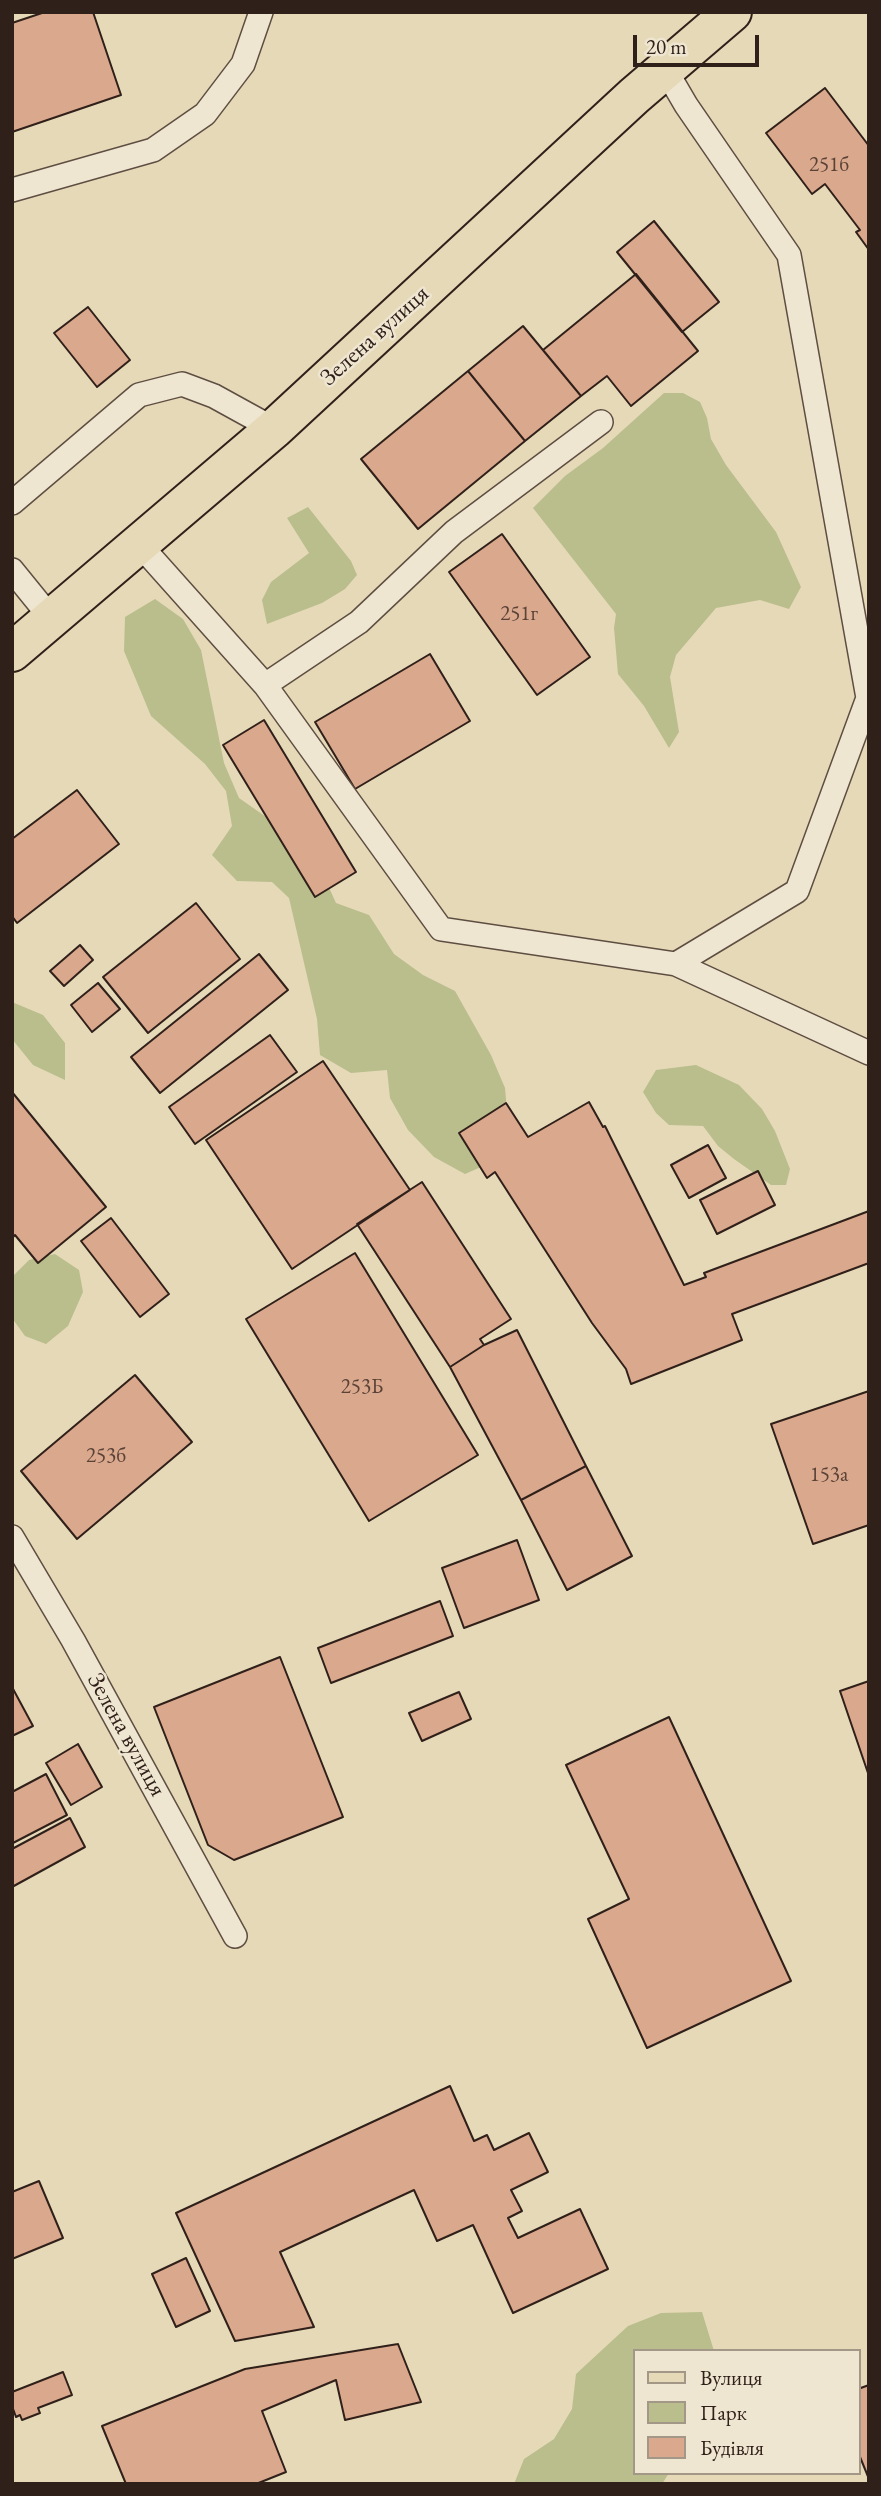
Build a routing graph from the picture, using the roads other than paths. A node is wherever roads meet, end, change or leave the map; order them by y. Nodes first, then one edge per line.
1 (261, 12) edge
2 (732, 12) edge
3 (665, 69) junction
4 (12, 190) edge
5 (601, 422) dead end
6 (274, 429) junction
7 (12, 503) edge
8 (140, 545) junction
9 (13, 565) edge
10 (51, 618) junction
11 (12, 652) edge
12 (265, 685) junction
13 (868, 698) edge
14 (676, 964) junction
15 (869, 1053) edge
16 (12, 1537) edge
17 (235, 1936) dead end

1 - 4 lane
2 - 3 main road, Зелена вулиця
3 - 6 main road, Зелена вулиця
3 - 13 lane
5 - 12 lane
6 - 7 lane
6 - 8 main road, Зелена вулиця
8 - 10 main road, Зелена вулиця
8 - 12 lane
9 - 10 lane
10 - 11 main road, Зелена вулиця
12 - 14 lane
13 - 14 lane
14 - 15 lane
16 - 17 lane, Зелена вулиця

